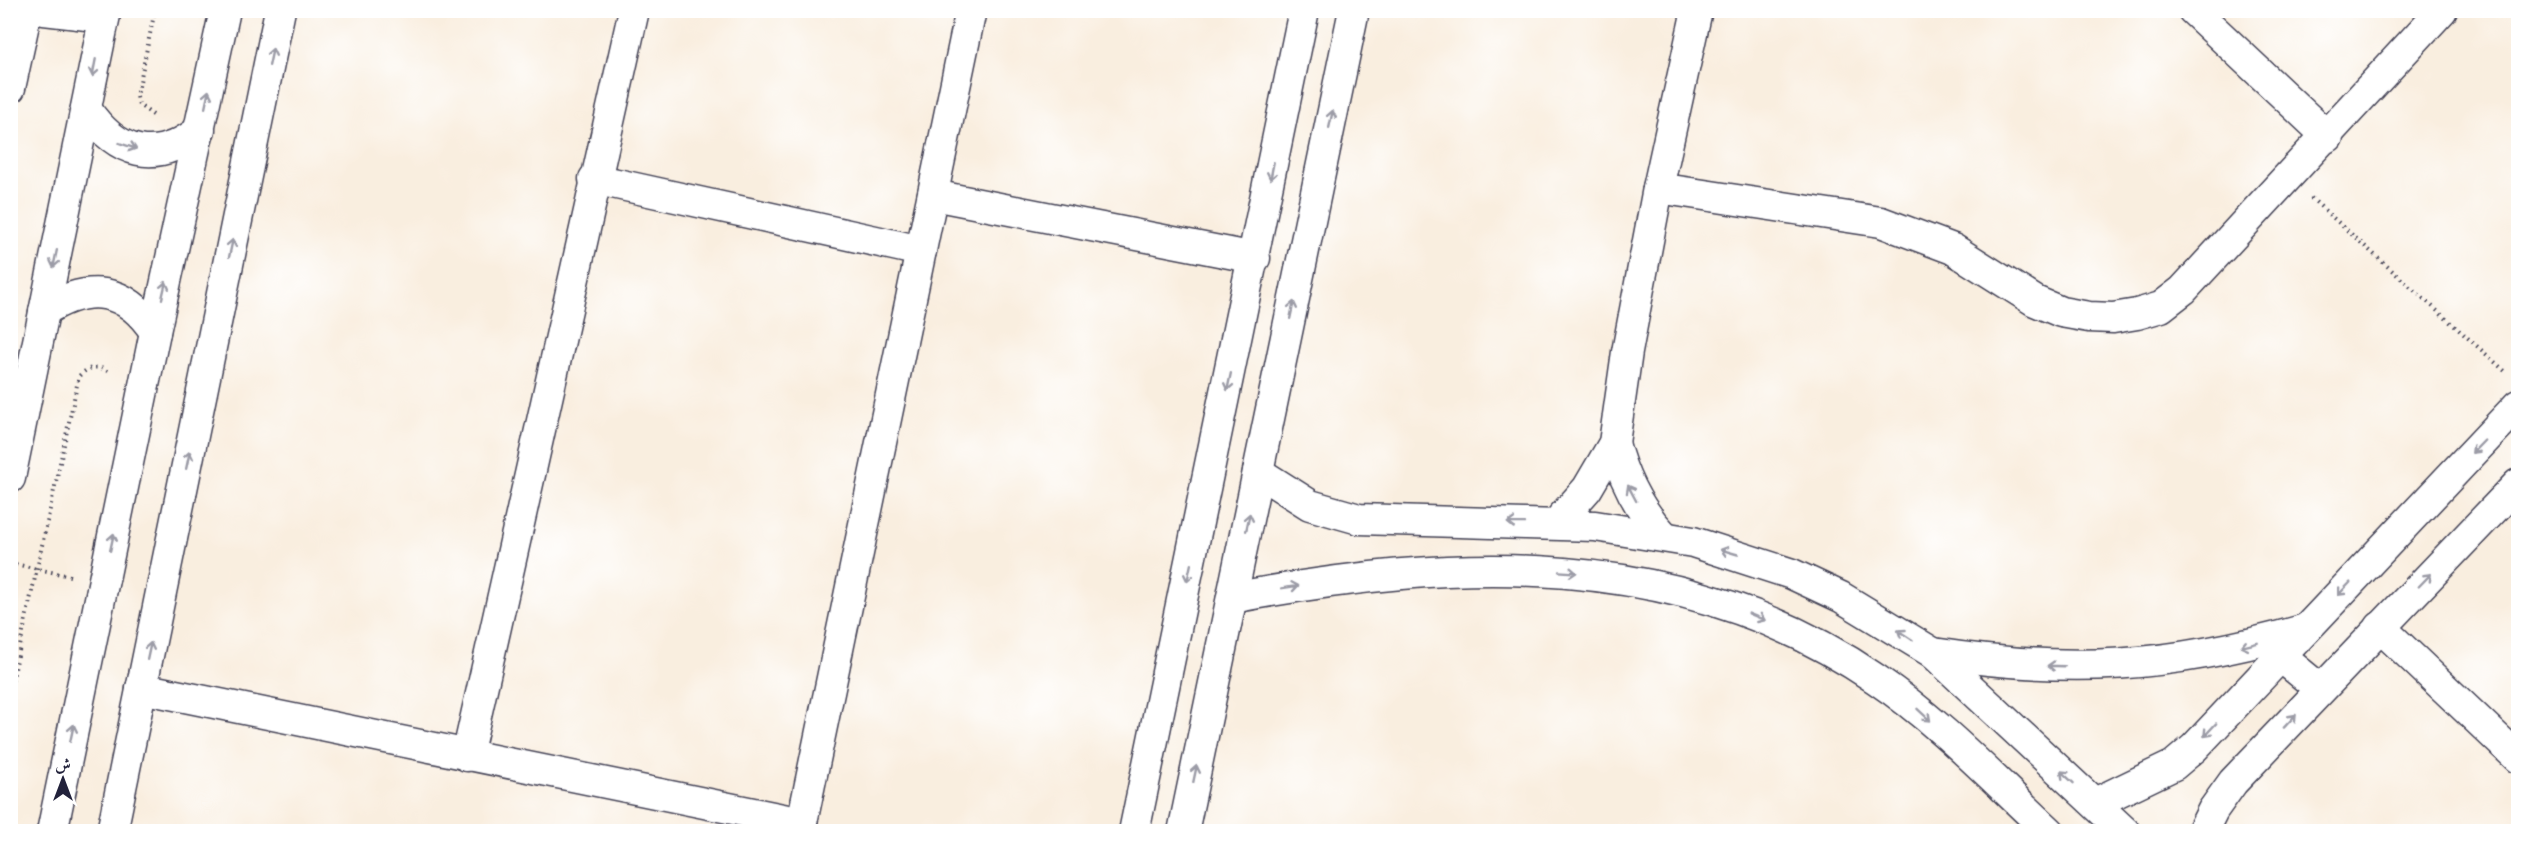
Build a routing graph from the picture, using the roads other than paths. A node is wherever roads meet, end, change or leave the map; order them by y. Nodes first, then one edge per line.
1 (27, 10) edge
2 (44, 10) edge
3 (225, 10) edge
4 (280, 10) edge
5 (634, 10) edge
6 (972, 10) edge
7 (1304, 10) edge
8 (1353, 10) edge
9 (1697, 10) edge
10 (2193, 10) edge
11 (2442, 10) edge
12 (105, 14) edge
13 (10, 88) edge
14 (86, 109) junction
15 (200, 130) junction
16 (2328, 136) junction
17 (594, 179) junction
18 (1658, 188) junction
19 (933, 195) junction
20 (921, 251) junction
21 (1255, 258) junction
22 (44, 311) junction
23 (155, 332) junction
24 (1237, 345) junction
25 (1282, 355) junction
26 (2518, 405) edge
27 (1614, 443) junction
28 (1258, 472) junction
29 (10, 478) edge
30 (2518, 484) edge
31 (1556, 524) junction
32 (1664, 536) junction
33 (1232, 598) junction
34 (2380, 627) junction
35 (2306, 629) junction
36 (1932, 653) junction
37 (2280, 656) junction
38 (141, 688) junction
39 (2320, 690) junction
40 (467, 756) junction
41 (2518, 758) edge
42 (2095, 803) junction
43 (801, 827) edge
44 (52, 831) edge
45 (111, 831) edge
46 (1134, 831) edge
47 (1183, 831) edge
48 (2050, 831) edge
49 (2125, 831) edge
50 (2202, 831) edge

1 - 13 street
2 - 12 street
15 -> 3 street
38 -> 4 street
5 - 17 street
6 - 19 street
7 -> 21 street
25 -> 8 street
9 - 18 street
10 - 16 street
11 - 16 street
12 -> 14 street
14 -> 15 street
14 -> 22 street
23 -> 15 street
16 - 18 street
17 - 20 street
17 - 40 street
18 - 27 street
19 - 20 street
19 - 21 street
20 - 43 street
21 - 24 street
22 - 23 street
22 - 29 street
44 -> 23 street
24 - 25 street
24 -> 46 street
25 - 28 street
26 -> 35 street
27 - 31 street
32 -> 27 street
31 -> 28 street
33 -> 28 street
34 -> 30 street
31 - 32 street
36 -> 32 street
47 -> 33 street
33 -> 48 street
34 - 39 street
34 - 41 street
35 -> 36 street
35 - 37 street
42 -> 36 street
37 - 39 street
37 -> 42 street
38 - 40 street
38 - 45 street
50 -> 39 street
40 - 43 street
42 - 49 street

